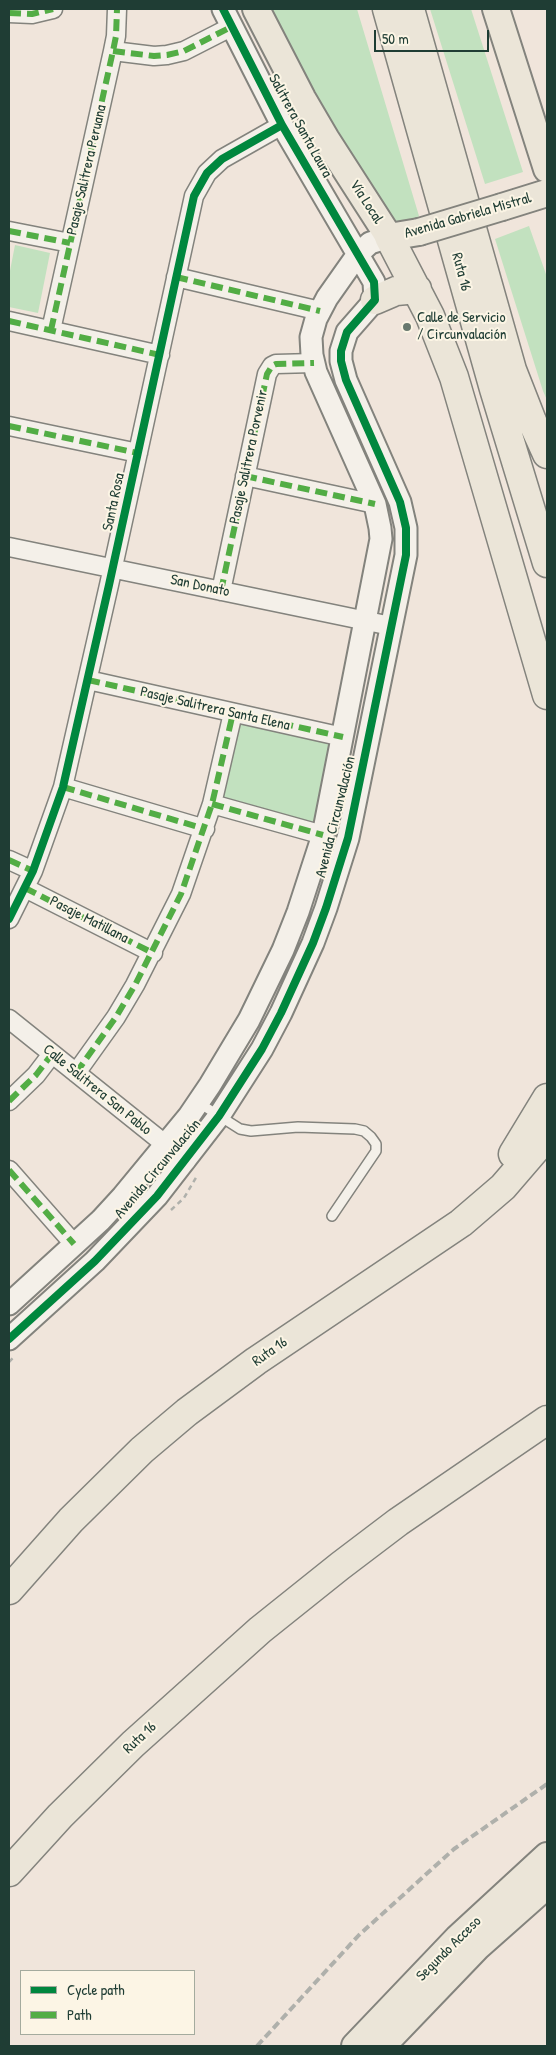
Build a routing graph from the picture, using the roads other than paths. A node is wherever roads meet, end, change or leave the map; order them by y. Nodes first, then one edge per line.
1 (53, 9) edge
2 (117, 9) edge
3 (256, 9) edge
4 (387, 9) edge
5 (410, 9) edge
6 (496, 9) edge
7 (9, 13) edge
8 (227, 18) edge
9 (114, 51) junction
10 (282, 125) junction
11 (547, 168) edge
12 (547, 193) edge
13 (9, 231) edge
14 (389, 237) junction
15 (70, 244) junction
16 (358, 254) junction
17 (176, 277) junction
18 (417, 289) junction
19 (375, 300) junction
20 (320, 311) junction
21 (9, 321) edge
22 (51, 330) junction
23 (160, 355) junction
24 (314, 363) junction
25 (9, 426) edge
26 (138, 453) junction
27 (547, 454) edge
28 (245, 476) junction
29 (374, 504) junction
30 (9, 547) edge
31 (547, 563) edge
32 (113, 568) junction
33 (221, 591) junction
34 (366, 620) junction
35 (391, 626) junction
36 (88, 680) junction
37 (547, 694) edge
38 (233, 713) junction
39 (342, 738) junction
40 (63, 787) junction
41 (212, 804) junction
42 (205, 829) junction
43 (323, 835) junction
44 (9, 860) edge
45 (33, 871) junction
46 (25, 888) junction
47 (9, 919) edge
48 (153, 953) junction
49 (9, 1019) edge
50 (52, 1054) junction
51 (76, 1073) junction
52 (547, 1098) edge
53 (9, 1101) edge
54 (198, 1102) junction
55 (219, 1116) junction
56 (547, 1136) edge
57 (166, 1146) junction
58 (186, 1162) junction
59 (9, 1170) edge
60 (332, 1216) dead end
61 (438, 1239) junction
62 (74, 1244) junction
63 (9, 1304) edge
64 (9, 1338) edge
65 (547, 1420) edge
66 (9, 1590) edge
67 (547, 1856) edge
68 (9, 1872) edge
69 (547, 1885) edge
70 (355, 2046) edge
71 (382, 2046) edge

1 - 7 street
2 - 9 street, Pasaje Salitrera Peruana
3 - 14 main road, Vía Local
4 - 31 highway, Ruta 16
5 - 27 highway, Ruta 16
6 - 11 main road
8 - 9 street
8 - 10 street, Salitrera Santa Laura
9 - 15 street, Pasaje Salitrera Peruana
10 - 16 street, Salitrera Santa Laura
10 - 17 street, Santa Rosa
12 - 14 main road, Avenida Gabriela Mistral, bridge
13 - 15 street
14 - 16 street, Avenida Circunvalación
14 - 18 highway
15 - 22 street, Pasaje Salitrera Peruana
16 - 19 street
16 - 20 street, Avenida Circunvalación
17 - 20 street
17 - 23 street, Santa Rosa
18 - 19 highway
18 - 37 highway
19 - 35 street, Avenida Circunvalación
20 - 24 street, Avenida Circunvalación
21 - 22 street
22 - 23 street
23 - 26 street, Santa Rosa
24 - 28 street, Pasaje Salitrera Porvenir
24 - 29 street, Avenida Circunvalación
25 - 26 street
26 - 32 street, Santa Rosa
28 - 29 street
28 - 33 street, Pasaje Salitrera Porvenir
29 - 34 street, Avenida Circunvalación
30 - 32 street, San Donato
32 - 33 street, San Donato
32 - 36 street, Santa Rosa
33 - 34 street, San Donato
34 - 35 street, San Donato
34 - 39 street, Avenida Circunvalación
35 - 55 street, Avenida Circunvalación
36 - 38 street, Pasaje Salitrera Santa Elena
36 - 40 street, Santa Rosa
38 - 39 street, Pasaje Salitrera Santa Elena
38 - 41 street
39 - 43 street, Avenida Circunvalación
40 - 42 street
40 - 45 street, Santa Rosa
41 - 42 street
41 - 43 street
42 - 48 street
43 - 54 street, Avenida Circunvalación
44 - 45 street
45 - 46 street, Santa Rosa
46 - 47 street, Santa Rosa
46 - 48 street, Pasaje Matillana
48 - 51 street
49 - 50 street, Calle Salitrera San Pablo
50 - 51 street, Calle Salitrera San Pablo
50 - 53 street
51 - 57 street, Calle Salitrera San Pablo
52 - 61 highway
54 - 55 lane
54 - 57 street, Avenida Circunvalación
55 - 58 street, Avenida Circunvalación
55 - 60 lane
56 - 61 highway, Ruta 16
57 - 58 street, Calle Salitrera San Pablo
57 - 62 street, Avenida Circunvalación
58 - 64 street, Avenida Circunvalación
59 - 62 street
61 - 66 highway, Ruta 16
62 - 63 street, Avenida Circunvalación
65 - 68 highway, Ruta 16
67 - 70 main road, Segundo Acceso
69 - 71 main road, Segundo Acceso

